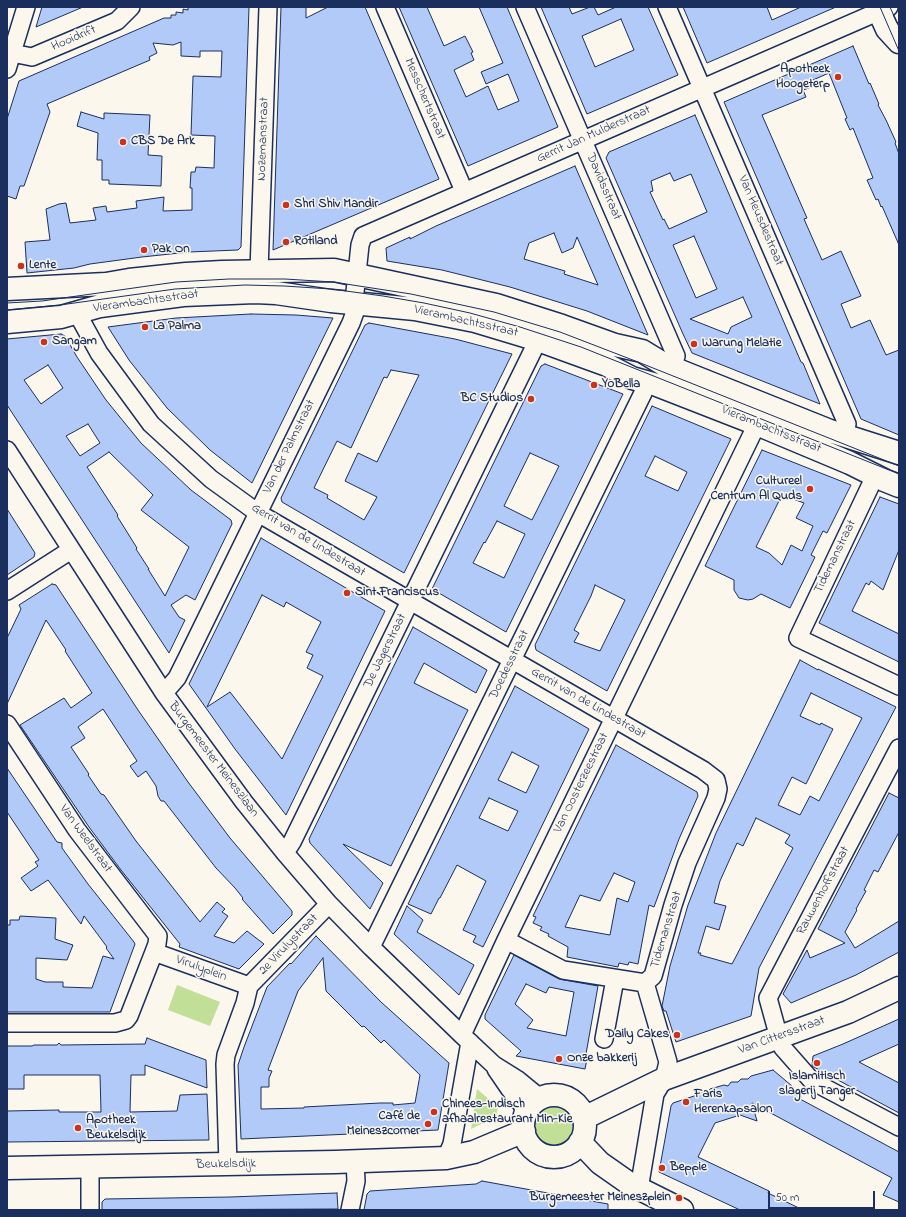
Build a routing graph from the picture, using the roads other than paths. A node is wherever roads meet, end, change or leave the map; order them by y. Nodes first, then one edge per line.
1 (26, 7) edge
2 (131, 7) edge
3 (268, 7) edge
4 (385, 7) edge
5 (525, 7) edge
6 (667, 7) edge
7 (884, 8) edge
8 (899, 24) edge
9 (899, 42) edge
10 (9, 61) edge
11 (702, 87) junction
12 (583, 140) junction
13 (464, 191) junction
14 (259, 271) junction
15 (357, 275) junction
16 (7, 289) edge
17 (355, 304) junction
18 (79, 313) junction
19 (7, 322) edge
20 (538, 340) junction
21 (674, 362) junction
22 (645, 382) junction
23 (757, 424) junction
24 (843, 436) junction
25 (7, 450) edge
26 (899, 453) edge
27 (875, 476) junction
28 (899, 486) edge
29 (258, 513) junction
30 (71, 550) junction
31 (7, 591) edge
32 (410, 601) junction
33 (512, 660) junction
34 (899, 686) edge
35 (164, 693) junction
36 (613, 719) junction
37 (7, 724) edge
38 (899, 748) edge
39 (716, 780) joint
40 (285, 853) junction
41 (329, 904) junction
42 (506, 940) junction
43 (371, 947) junction
44 (154, 952) junction
45 (615, 979) junction
46 (645, 983) junction
47 (249, 986) junction
48 (899, 988) edge
49 (7, 1023) edge
50 (779, 1038) junction
51 (466, 1039) junction
52 (604, 1039) dead end
53 (664, 1079) junction
54 (580, 1111) junction
55 (530, 1121) junction
56 (899, 1128) edge
57 (574, 1148) junction
58 (446, 1158) junction
59 (355, 1162) junction
60 (228, 1165) junction
61 (7, 1168) edge
62 (90, 1168) junction
63 (635, 1186) junction
64 (90, 1210) edge
65 (350, 1210) edge
66 (682, 1210) edge

1 - 10 street
2 - 10 street, Hooidrift
3 - 14 street, Nozemanstraat
4 - 13 street, Messchertstraat
5 - 12 street, Davidsstraat
6 - 11 street, Van Heusdestraat
7 - 8 street
7 - 9 street
7 - 11 street, Gerrit Jan Mulderstraat
11 - 12 street, Gerrit Jan Mulderstraat
11 - 24 street, Van Heusdestraat
12 - 13 street, Gerrit Jan Mulderstraat
12 - 21 street, Davidsstraat
13 - 15 street, Gerrit Jan Mulderstraat
14 - 15 street, Vierambachtsstraat
14 - 16 street, Vierambachtsstraat
15 - 17 street, Gerrit Jan Mulderstraat
15 - 21 street, Vierambachtsstraat
17 - 18 street, Vierambachtsstraat
17 - 20 street, Vierambachtsstraat
17 - 29 street, Van der Palmstraat
18 - 19 street, Vierambachtsstraat
18 - 29 street, Gerrit van de Lindestraat
20 - 22 street, Vierambachtsstraat
20 - 32 street, De Jagerstraat
21 - 24 street, Vierambachtsstraat
22 - 23 street, Vierambachtsstraat
22 - 33 street, Doedesstraat
23 - 27 street, Vierambachtsstraat
23 - 36 street, Van Oosterzeestraat
24 - 26 street, Vierambachtsstraat
25 - 30 street, Burgemeester Meineszlaan
27 - 28 street, Vierambachtsstraat
27 - 34 street, Tidemanstraat
29 - 32 street, Gerrit van de Lindestraat
29 - 35 street, Van der Palmstraat
30 - 31 street
30 - 35 street, Burgemeester Meineszlaan
32 - 33 street, Gerrit van de Lindestraat
32 - 40 street, De Jagerstraat
33 - 36 street, Gerrit van de Lindestraat
33 - 43 street, Doedesstraat
35 - 40 street, Burgemeester Meineszlaan
36 - 39 street, Gerrit van de Lindestraat
36 - 42 street, Van Oosterzeestraat
37 - 44 street, Van Weelstraat
38 - 50 street, Rauwenhoffstraat
39 - 46 street, Tidemanstraat
40 - 41 street, Burgemeester Meineszlaan
41 - 43 street, Burgemeester Meineszlaan
41 - 47 street, 2e Virulystraat
42 - 45 street
42 - 51 street, Van Oosterzeestraat
43 - 51 street, Burgemeester Meineszlaan
44 - 47 street, Virulyplein
44 - 49 street
45 - 46 street
45 - 52 street
46 - 53 street, Tidemanstraat
47 - 60 street
48 - 50 street, Van Cittersstraat
50 - 53 street, Van Cittersstraat
50 - 56 street, Rauwenhoffstraat
51 - 55 street
51 - 58 street
53 - 54 street, Van Cittersstraat
53 - 63 street
54 - 55 street
54 - 57 street
55 - 57 street
55 - 58 street, Beukelsdijk
57 - 63 street
58 - 59 street, Beukelsdijk
59 - 60 street, Beukelsdijk
59 - 65 street
60 - 62 street, Beukelsdijk
61 - 62 street, Beukelsdijk
62 - 64 street
63 - 66 street

